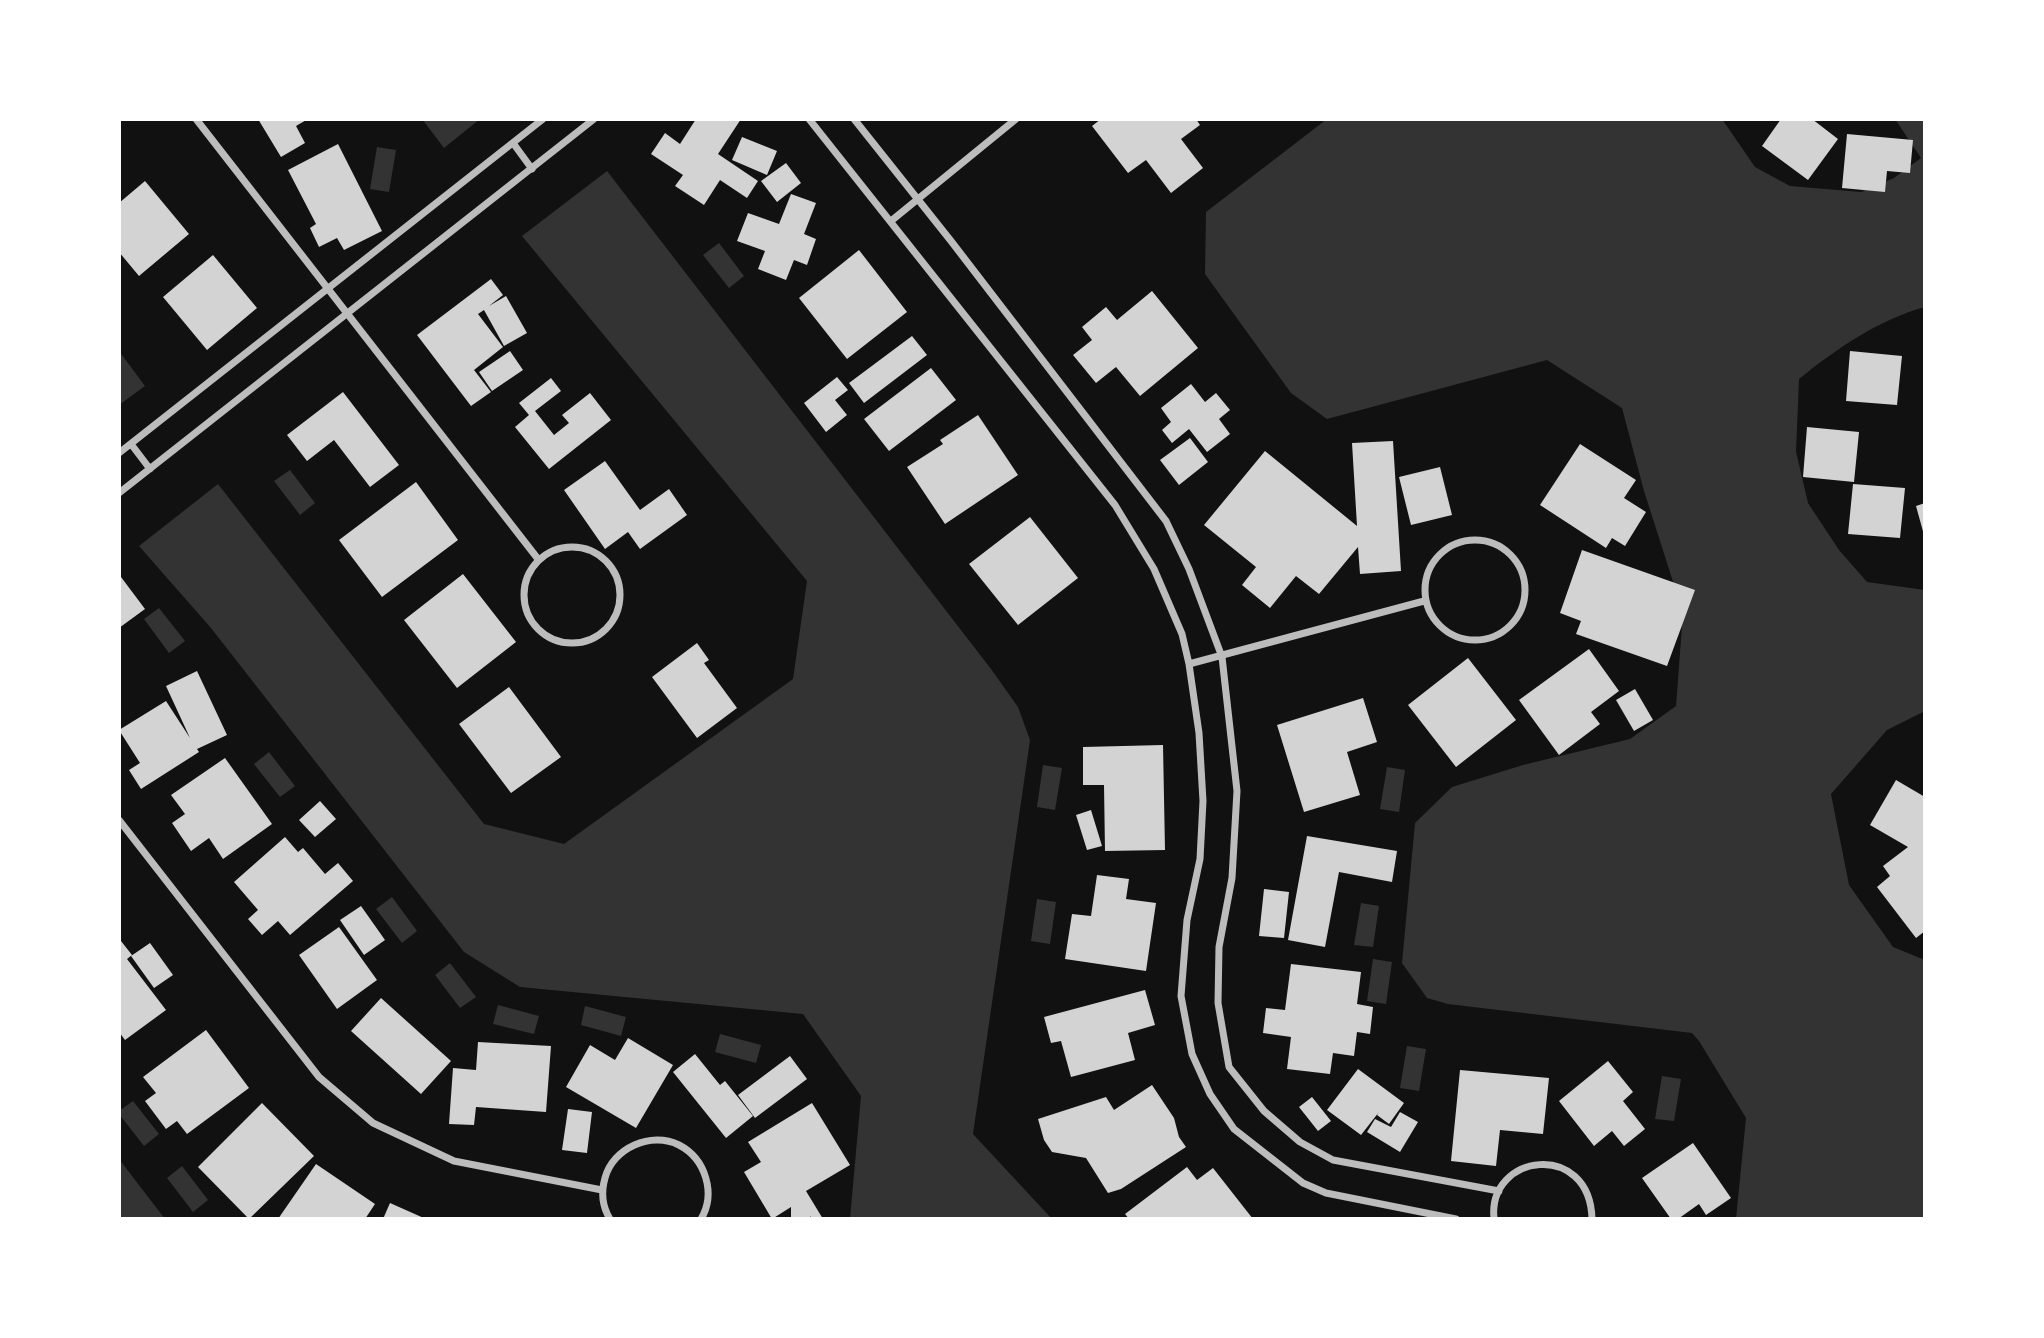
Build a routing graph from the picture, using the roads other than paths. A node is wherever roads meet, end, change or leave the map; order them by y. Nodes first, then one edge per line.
1 (196, 119) edge
2 (543, 119) edge
3 (594, 119) edge
4 (810, 119) edge
5 (854, 119) edge
6 (1016, 119) edge
7 (513, 143) junction
8 (532, 169) junction
9 (918, 198) junction
10 (891, 221) junction
11 (328, 289) junction
12 (347, 315) junction
13 (131, 444) junction
14 (119, 453) edge
15 (150, 469) junction
16 (119, 493) edge
17 (538, 559) junction
18 (1424, 601) junction
19 (1222, 657) junction
20 (1189, 664) junction
21 (119, 820) edge
22 (602, 1190) junction
23 (1499, 1191) junction
24 (610, 1219) edge
25 (701, 1219) edge
26 (1456, 1219) edge
27 (1494, 1219) edge
28 (1592, 1219) edge

1 - 11 street
2 - 7 street
3 - 8 street
4 - 10 street
5 - 9 street
6 - 9 street
7 - 8 street
7 - 11 street
8 - 12 street
9 - 10 street
9 - 19 street
10 - 20 street
11 - 12 street
11 - 13 street
12 - 15 street
12 - 17 street
13 - 14 street
13 - 15 street
15 - 16 street
17 - 17 street
18 - 18 street
18 - 19 street
19 - 20 street
19 - 23 street
20 - 26 street
21 - 22 street
22 - 24 street
22 - 25 street
23 - 27 street
23 - 28 street

